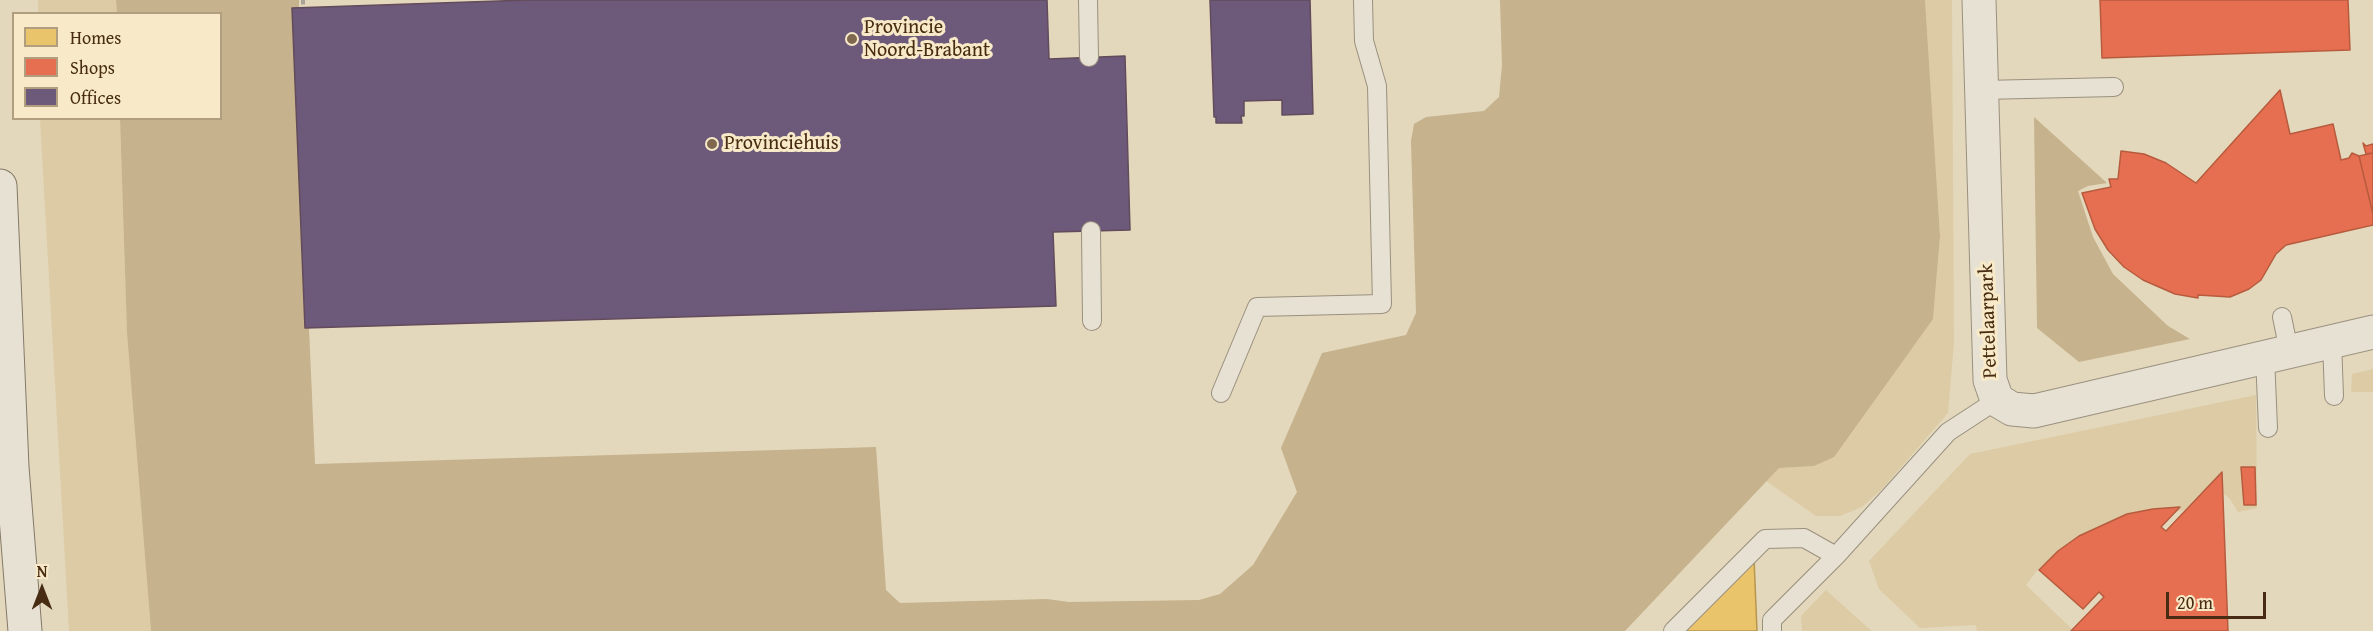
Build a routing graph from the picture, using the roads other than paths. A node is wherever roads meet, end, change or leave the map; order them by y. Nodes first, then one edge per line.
1 (1088, 0) edge
2 (1363, 0) edge
3 (1979, 0) edge
4 (1089, 57) dead end
5 (2114, 87) dead end
6 (1983, 90) junction
7 (0, 186) edge
8 (1091, 231) dead end
9 (2282, 317) dead end
10 (1092, 321) dead end
11 (2373, 332) edge
12 (2332, 341) junction
13 (2277, 353) junction
14 (1221, 393) dead end
15 (2334, 396) dead end
16 (1996, 400) junction
17 (2268, 428) dead end
18 (1836, 556) junction
19 (25, 631) edge
20 (1673, 631) edge
21 (1772, 631) edge

1 - 4 lane
2 - 14 lane
3 - 6 street, Pettelaarpark
5 - 6 lane
6 - 16 street, Pettelaarpark
7 - 19 street
8 - 10 lane
9 - 13 lane
11 - 12 street, Pettelaarpark
12 - 13 street, Pettelaarpark
12 - 15 lane
13 - 16 street, Pettelaarpark
13 - 17 lane
16 - 18 lane
18 - 20 lane
18 - 21 lane

